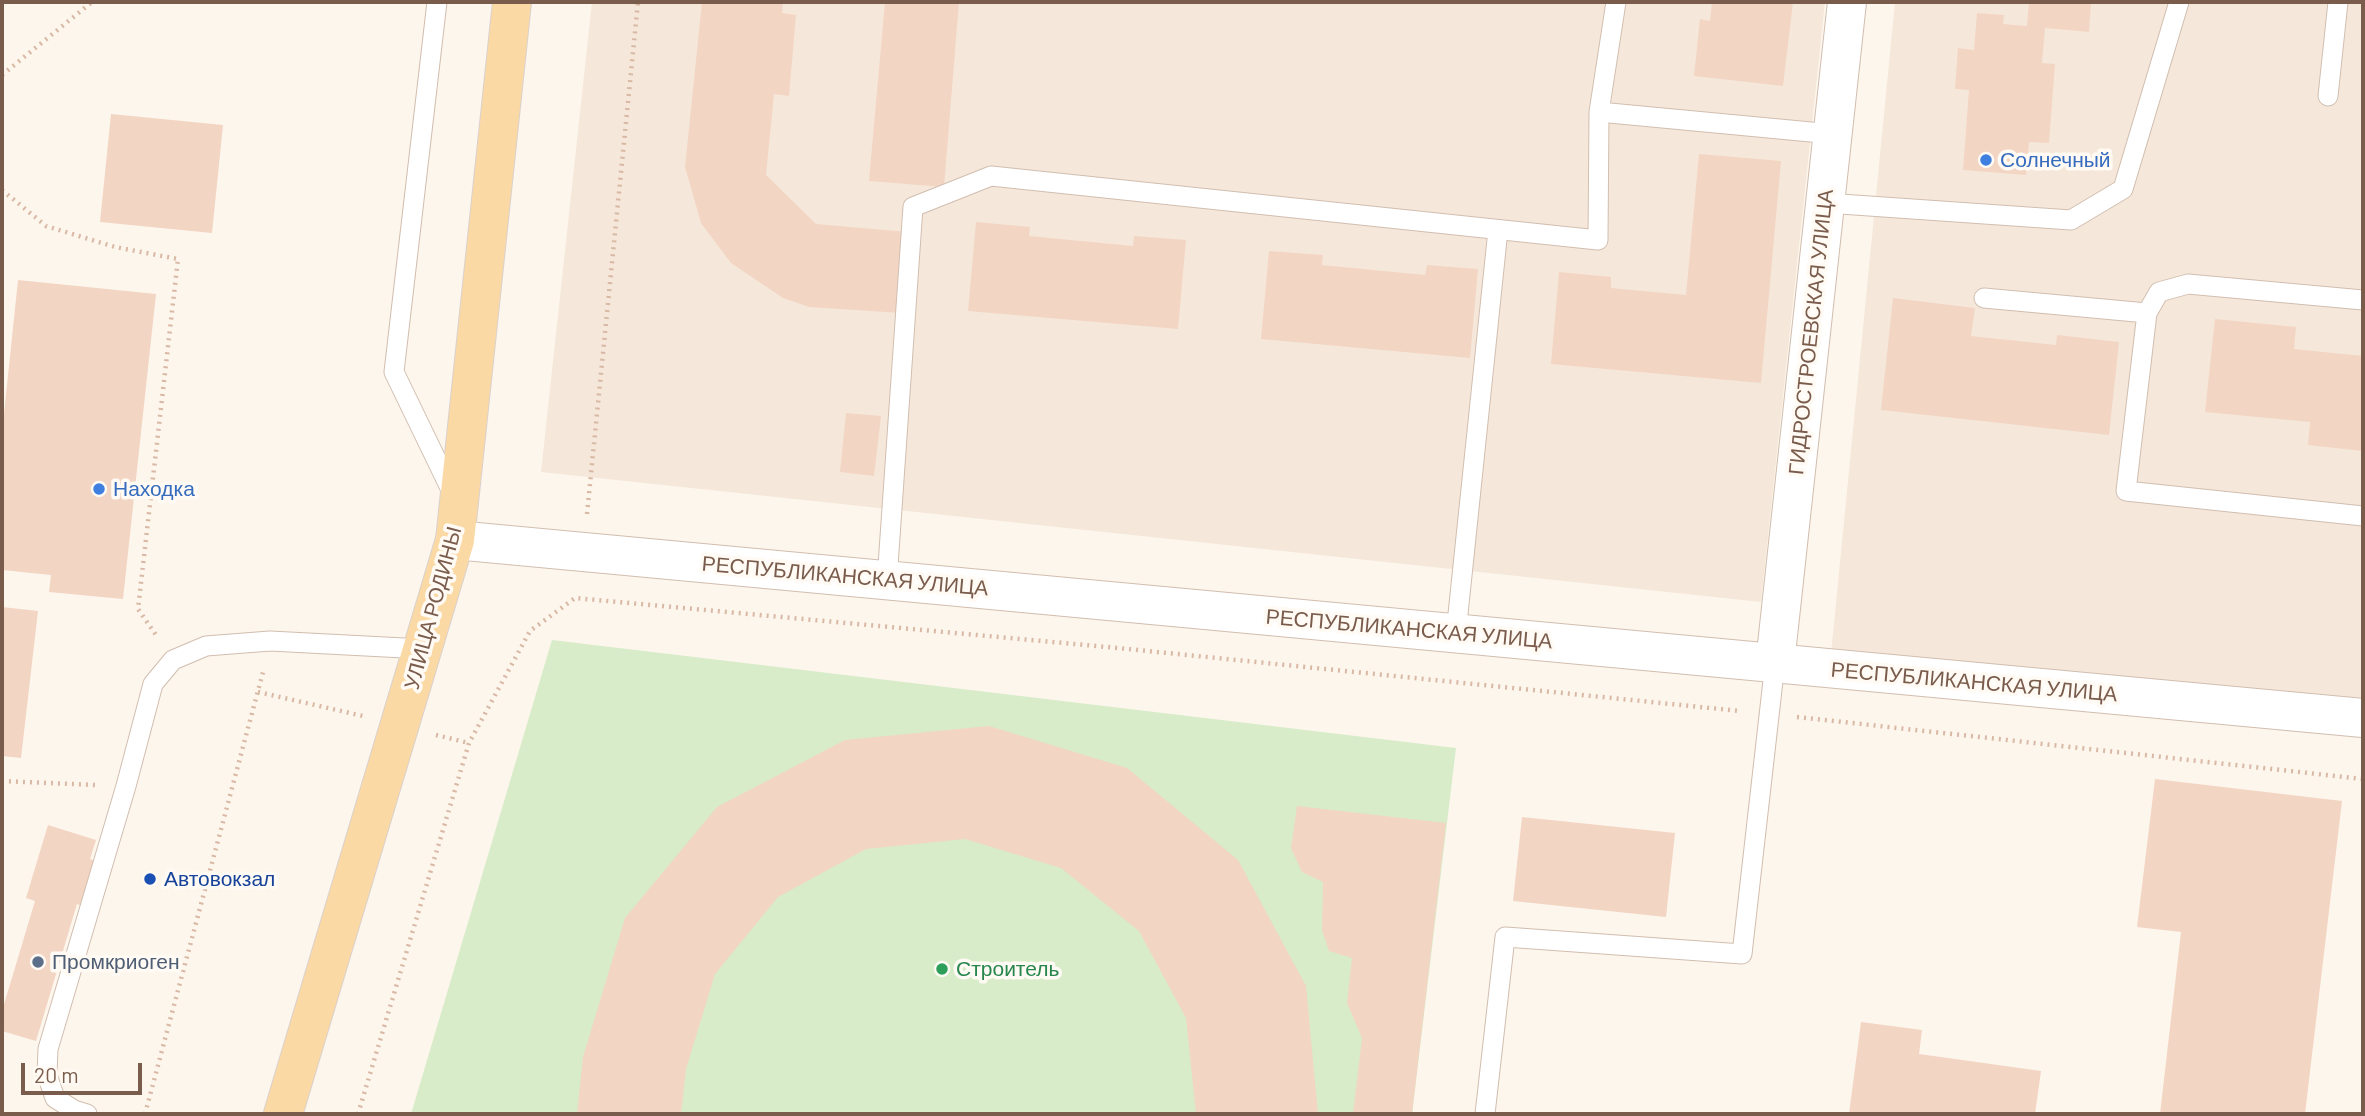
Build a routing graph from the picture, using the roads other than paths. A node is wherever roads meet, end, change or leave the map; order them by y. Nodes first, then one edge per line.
1 (437, 2) edge
2 (512, 2) edge
3 (1616, 2) edge
4 (1847, 2) edge
5 (2179, 2) edge
6 (2338, 2) edge
7 (2328, 96) dead end
8 (1599, 113) junction
9 (1832, 134) junction
10 (1826, 203) junction
11 (1498, 230) junction
12 (1984, 298) dead end
13 (2363, 300) edge
14 (2147, 313) junction
15 (2363, 516) edge
16 (457, 523) junction
17 (887, 580) junction
18 (1456, 633) junction
19 (423, 649) junction
20 (1775, 663) junction
21 (2363, 718) edge
22 (87, 1114) edge
23 (284, 1114) edge
24 (1485, 1114) edge

1 - 16 lane
2 - 16 main road, УЛИЦА РОДИНЫ
3 - 8 lane
4 - 9 street, ГИДРОСТРОЕВСКАЯ УЛИЦА
5 - 10 lane
6 - 7 lane
8 - 9 lane
8 - 11 lane
9 - 10 street, ГИДРОСТРОЕВСКАЯ УЛИЦА
10 - 20 street, ГИДРОСТРОЕВСКАЯ УЛИЦА
11 - 17 lane
11 - 18 lane
12 - 14 lane
13 - 14 lane
14 - 15 lane
16 - 17 street, РЕСПУБЛИКАНСКАЯ УЛИЦА
16 - 19 main road, УЛИЦА РОДИНЫ
17 - 18 street, РЕСПУБЛИКАНСКАЯ УЛИЦА
18 - 20 street, РЕСПУБЛИКАНСКАЯ УЛИЦА
19 - 22 lane
19 - 23 main road, УЛИЦА РОДИНЫ
20 - 21 street, РЕСПУБЛИКАНСКАЯ УЛИЦА
20 - 24 lane

